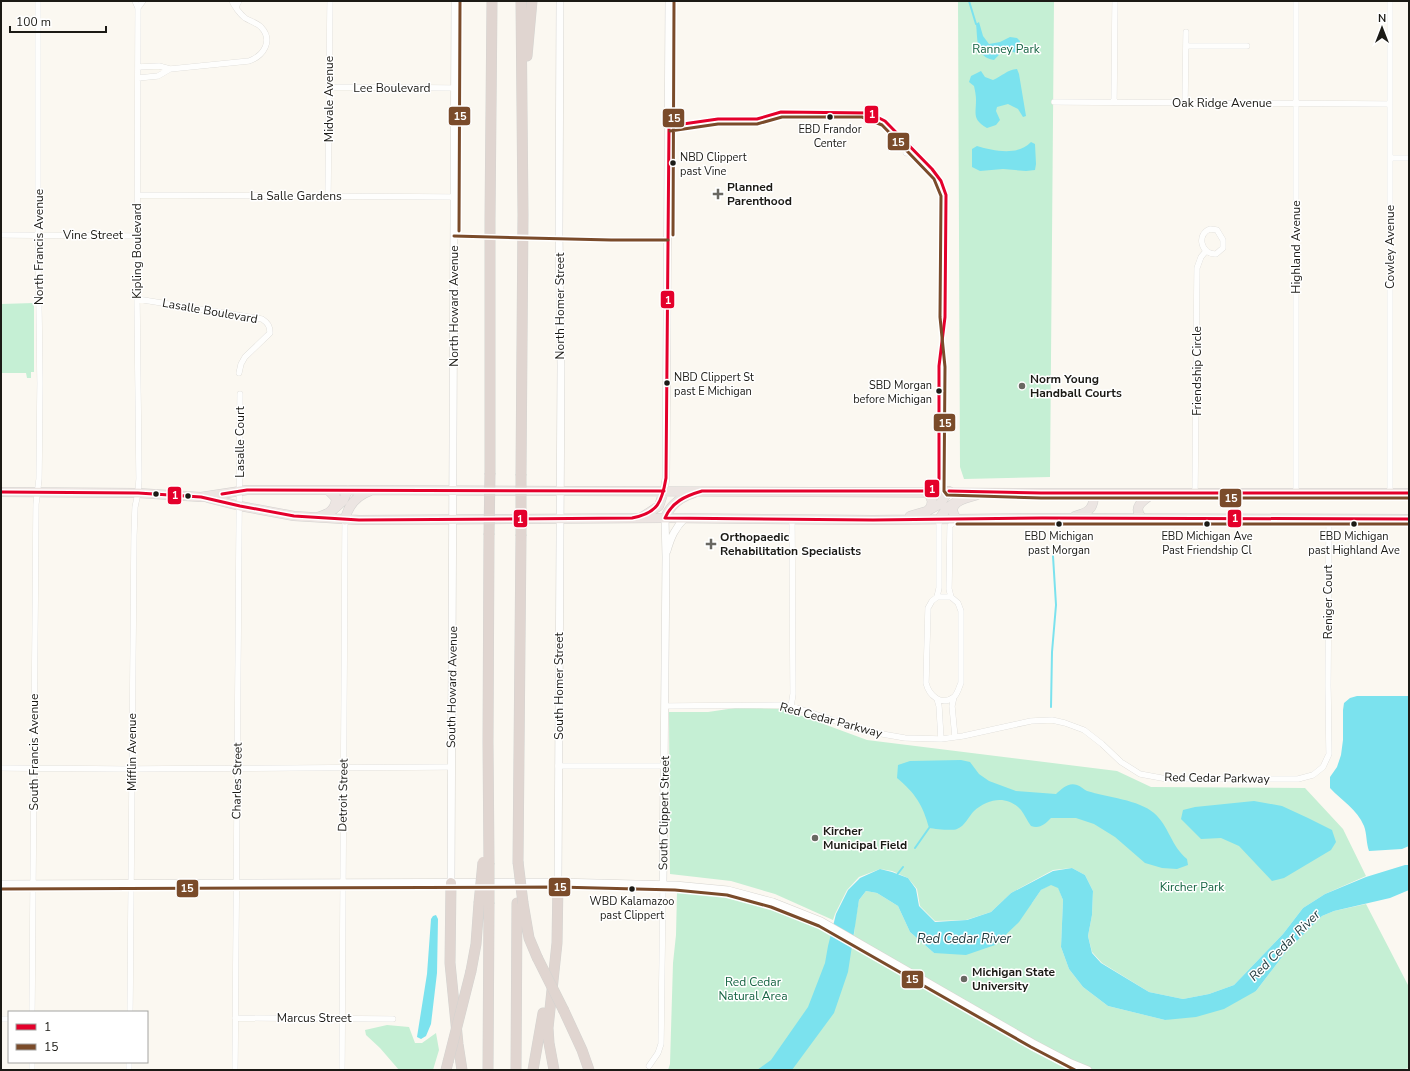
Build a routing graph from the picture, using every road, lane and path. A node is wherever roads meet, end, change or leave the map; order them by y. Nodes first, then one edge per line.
1 (38, 1) edge
2 (135, 1) edge
3 (143, 1) edge
4 (232, 1) edge
5 (239, 1) edge
6 (330, 1) edge
7 (455, 1) edge
8 (486, 1) edge
9 (492, 1) edge
10 (521, 1) edge
11 (532, 1) edge
12 (560, 1) edge
13 (669, 1) edge
14 (1115, 1) edge
15 (1296, 1) edge
16 (1390, 1) edge
17 (236, 7) junction
18 (138, 8) junction
19 (1186, 32) dead end
20 (1186, 46) junction
21 (1247, 46) dead end
22 (138, 67) junction
23 (170, 70) junction
24 (138, 78) junction
25 (329, 87) junction
26 (455, 88) junction
27 (1054, 102) dead end
28 (1114, 103) junction
29 (1185, 103) junction
30 (1296, 104) junction
31 (1390, 104) junction
32 (491, 112) junction
33 (522, 112) junction
34 (911, 147) dead end
35 (906, 153) dead end
36 (1390, 158) junction
37 (1409, 158) edge
38 (138, 195) junction
39 (328, 196) junction
40 (454, 197) junction
41 (1, 235) edge
42 (38, 235) junction
43 (137, 236) junction
44 (1206, 251) junction
45 (137, 299) junction
46 (240, 373) dead end
47 (240, 394) dead end
48 (328, 490) junction
49 (348, 490) junction
50 (375, 490) junction
51 (453, 490) junction
52 (240, 491) junction
53 (560, 491) junction
54 (664, 491) junction
55 (702, 491) junction
56 (928, 491) junction
57 (1, 492) edge
58 (37, 492) junction
59 (949, 492) junction
60 (993, 492) junction
61 (1390, 492) junction
62 (138, 493) junction
63 (1094, 493) junction
64 (1154, 493) junction
65 (1195, 493) junction
66 (1296, 493) junction
67 (1409, 493) edge
68 (361, 496) junction
69 (201, 497) junction
70 (960, 500) junction
71 (240, 506) junction
72 (331, 511) junction
73 (927, 511) junction
74 (314, 518) junction
75 (560, 518) junction
76 (632, 518) junction
77 (665, 518) junction
78 (685, 518) junction
79 (1066, 518) junction
80 (453, 519) junction
81 (792, 519) junction
82 (898, 519) junction
83 (939, 519) junction
84 (957, 519) junction
85 (1144, 519) junction
86 (1329, 519) junction
87 (1409, 519) edge
88 (345, 520) junction
89 (359, 520) junction
90 (666, 557) junction
91 (937, 597) junction
92 (951, 597) junction
93 (1328, 686) joint
94 (954, 697) junction
95 (937, 699) junction
96 (665, 706) junction
97 (791, 707) junction
98 (955, 737) junction
99 (941, 738) junction
100 (558, 766) junction
101 (664, 766) junction
102 (344, 767) junction
103 (451, 767) junction
104 (1, 768) edge
105 (34, 768) junction
106 (132, 768) junction
107 (237, 768) junction
108 (558, 882) junction
109 (131, 883) junction
110 (343, 883) junction
111 (451, 883) junction
112 (1, 884) edge
113 (33, 884) junction
114 (235, 884) junction
115 (663, 885) junction
116 (520, 903) junction
117 (484, 904) junction
118 (554, 967) junction
119 (32, 1011) edge
120 (130, 1011) edge
121 (456, 1011) junction
122 (235, 1018) junction
123 (343, 1018) junction
124 (393, 1019) dead end
125 (447, 1066) edge
126 (649, 1066) dead end
127 (235, 1070) edge
128 (342, 1070) edge
129 (462, 1070) edge
130 (468, 1070) edge
131 (488, 1070) edge
132 (516, 1070) edge
133 (533, 1070) edge
134 (554, 1070) edge
135 (589, 1070) edge
136 (1088, 1070) edge

1 - 42 street, North Francis Avenue
2 - 18 street, Kipling Boulevard
3 - 18 street
4 - 17 street
5 - 17 street
6 - 25 street, Midvale Avenue
7 - 26 street, North Howard Avenue
8 - 32 highway
9 - 32 highway
10 - 33 highway
11 - 33 highway
12 - 53 street, North Homer Street
13 - 54 street
14 - 28 street
15 - 30 street, Highland Avenue
16 - 31 street, Cowley Avenue
17 - 23 street
18 - 22 street, Kipling Boulevard
19 - 20 street
20 - 21 street
20 - 29 street
22 - 23 street
22 - 24 street, Kipling Boulevard
23 - 24 street
24 - 38 street, Kipling Boulevard
25 - 26 street, Lee Boulevard
25 - 39 street, Midvale Avenue
26 - 40 street, North Howard Avenue
27 - 28 street, Oak Ridge Avenue
28 - 29 street, Oak Ridge Avenue
29 - 30 street, Oak Ridge Avenue
30 - 31 street, Oak Ridge Avenue
30 - 66 street, Highland Avenue
31 - 36 street, Cowley Avenue
32 - 117 highway, bridge
33 - 116 highway, bridge
34 - 35 street
36 - 37 street
36 - 61 street, Cowley Avenue
38 - 39 street, La Salle Gardens
38 - 43 street, Kipling Boulevard
39 - 40 street, La Salle Gardens
40 - 51 street, North Howard Avenue
41 - 42 street, Vine Street
42 - 43 street, Vine Street
42 - 58 street, North Francis Avenue
43 - 45 street, Kipling Boulevard
44 - 44 street
44 - 65 street, Friendship Circle
45 - 46 street, Lasalle Boulevard
45 - 62 street, Kipling Boulevard
47 - 52 street, Lasalle Court
48 - 49 main road
48 - 52 main road
48 - 72 main road
49 - 50 main road
49 - 72 main road
50 - 51 main road
50 - 68 main road
51 - 53 main road
51 - 80 street, South Howard Avenue
52 - 69 main road
52 - 71 street, Charles Street
53 - 54 main road
53 - 75 street, South Homer Street
54 - 55 main road
54 - 76 main road
55 - 56 main road
55 - 77 main road
56 - 59 main road
56 - 73 main road
57 - 58 main road
58 - 62 main road
58 - 105 street, South Francis Avenue
59 - 60 main road
59 - 73 main road
60 - 63 main road
60 - 70 main road
61 - 66 main road
61 - 67 main road
62 - 69 main road
62 - 106 street, Mifflin Avenue
63 - 64 main road
63 - 79 main road
64 - 65 main road
64 - 85 main road
65 - 66 main road
68 - 88 main road
68 - 89 main road
69 - 71 main road
70 - 83 main road
70 - 84 main road
71 - 74 main road
71 - 107 street, Charles Street
72 - 74 main road
73 - 82 main road
74 - 88 main road
75 - 76 main road
75 - 80 main road
75 - 100 street, South Homer Street
76 - 77 main road
77 - 78 main road
77 - 90 street, South Clippert Street
78 - 81 main road
78 - 90 street, South Clippert Street
79 - 84 main road
79 - 85 main road
80 - 89 main road
80 - 103 street, South Howard Avenue
81 - 82 main road
81 - 97 street
82 - 83 main road
83 - 84 main road
83 - 91 street
84 - 92 street
85 - 86 main road
86 - 87 main road
86 - 93 street, Reniger Court
88 - 89 main road
88 - 102 street, Detroit Street
90 - 96 street, South Clippert Street
91 - 92 street
91 - 95 street
92 - 94 street
93 - 98 street, Red Cedar Parkway
94 - 95 street
94 - 98 street
95 - 99 street
96 - 97 street, Red Cedar Parkway
96 - 101 street, South Clippert Street
97 - 99 street, Red Cedar Parkway
98 - 99 street, Red Cedar Parkway
100 - 101 street
100 - 108 street, South Homer Street
101 - 115 street, South Clippert Street
102 - 103 street
102 - 107 street
102 - 110 street, Detroit Street
103 - 111 street, South Howard Avenue
104 - 105 street
105 - 106 street
105 - 113 street, South Francis Avenue
106 - 107 street
106 - 109 street, Mifflin Avenue
107 - 114 street, Charles Street
108 - 111 street
108 - 115 street
108 - 118 highway
109 - 113 street
109 - 114 street
109 - 120 street, Mifflin Avenue
110 - 111 street
110 - 114 street
110 - 123 street, Detroit Street
111 - 121 highway
112 - 113 street
113 - 119 street, South Francis Avenue
114 - 122 street, Charles Street
115 - 126 street, South Clippert Street
115 - 136 street
116 - 132 highway
116 - 135 highway, bridge
117 - 125 highway, bridge
117 - 131 highway
118 - 133 highway
118 - 134 highway
121 - 129 highway
121 - 130 highway
122 - 123 street, Marcus Street
122 - 127 street, Charles Street
123 - 124 street, Marcus Street
123 - 128 street, Detroit Street

